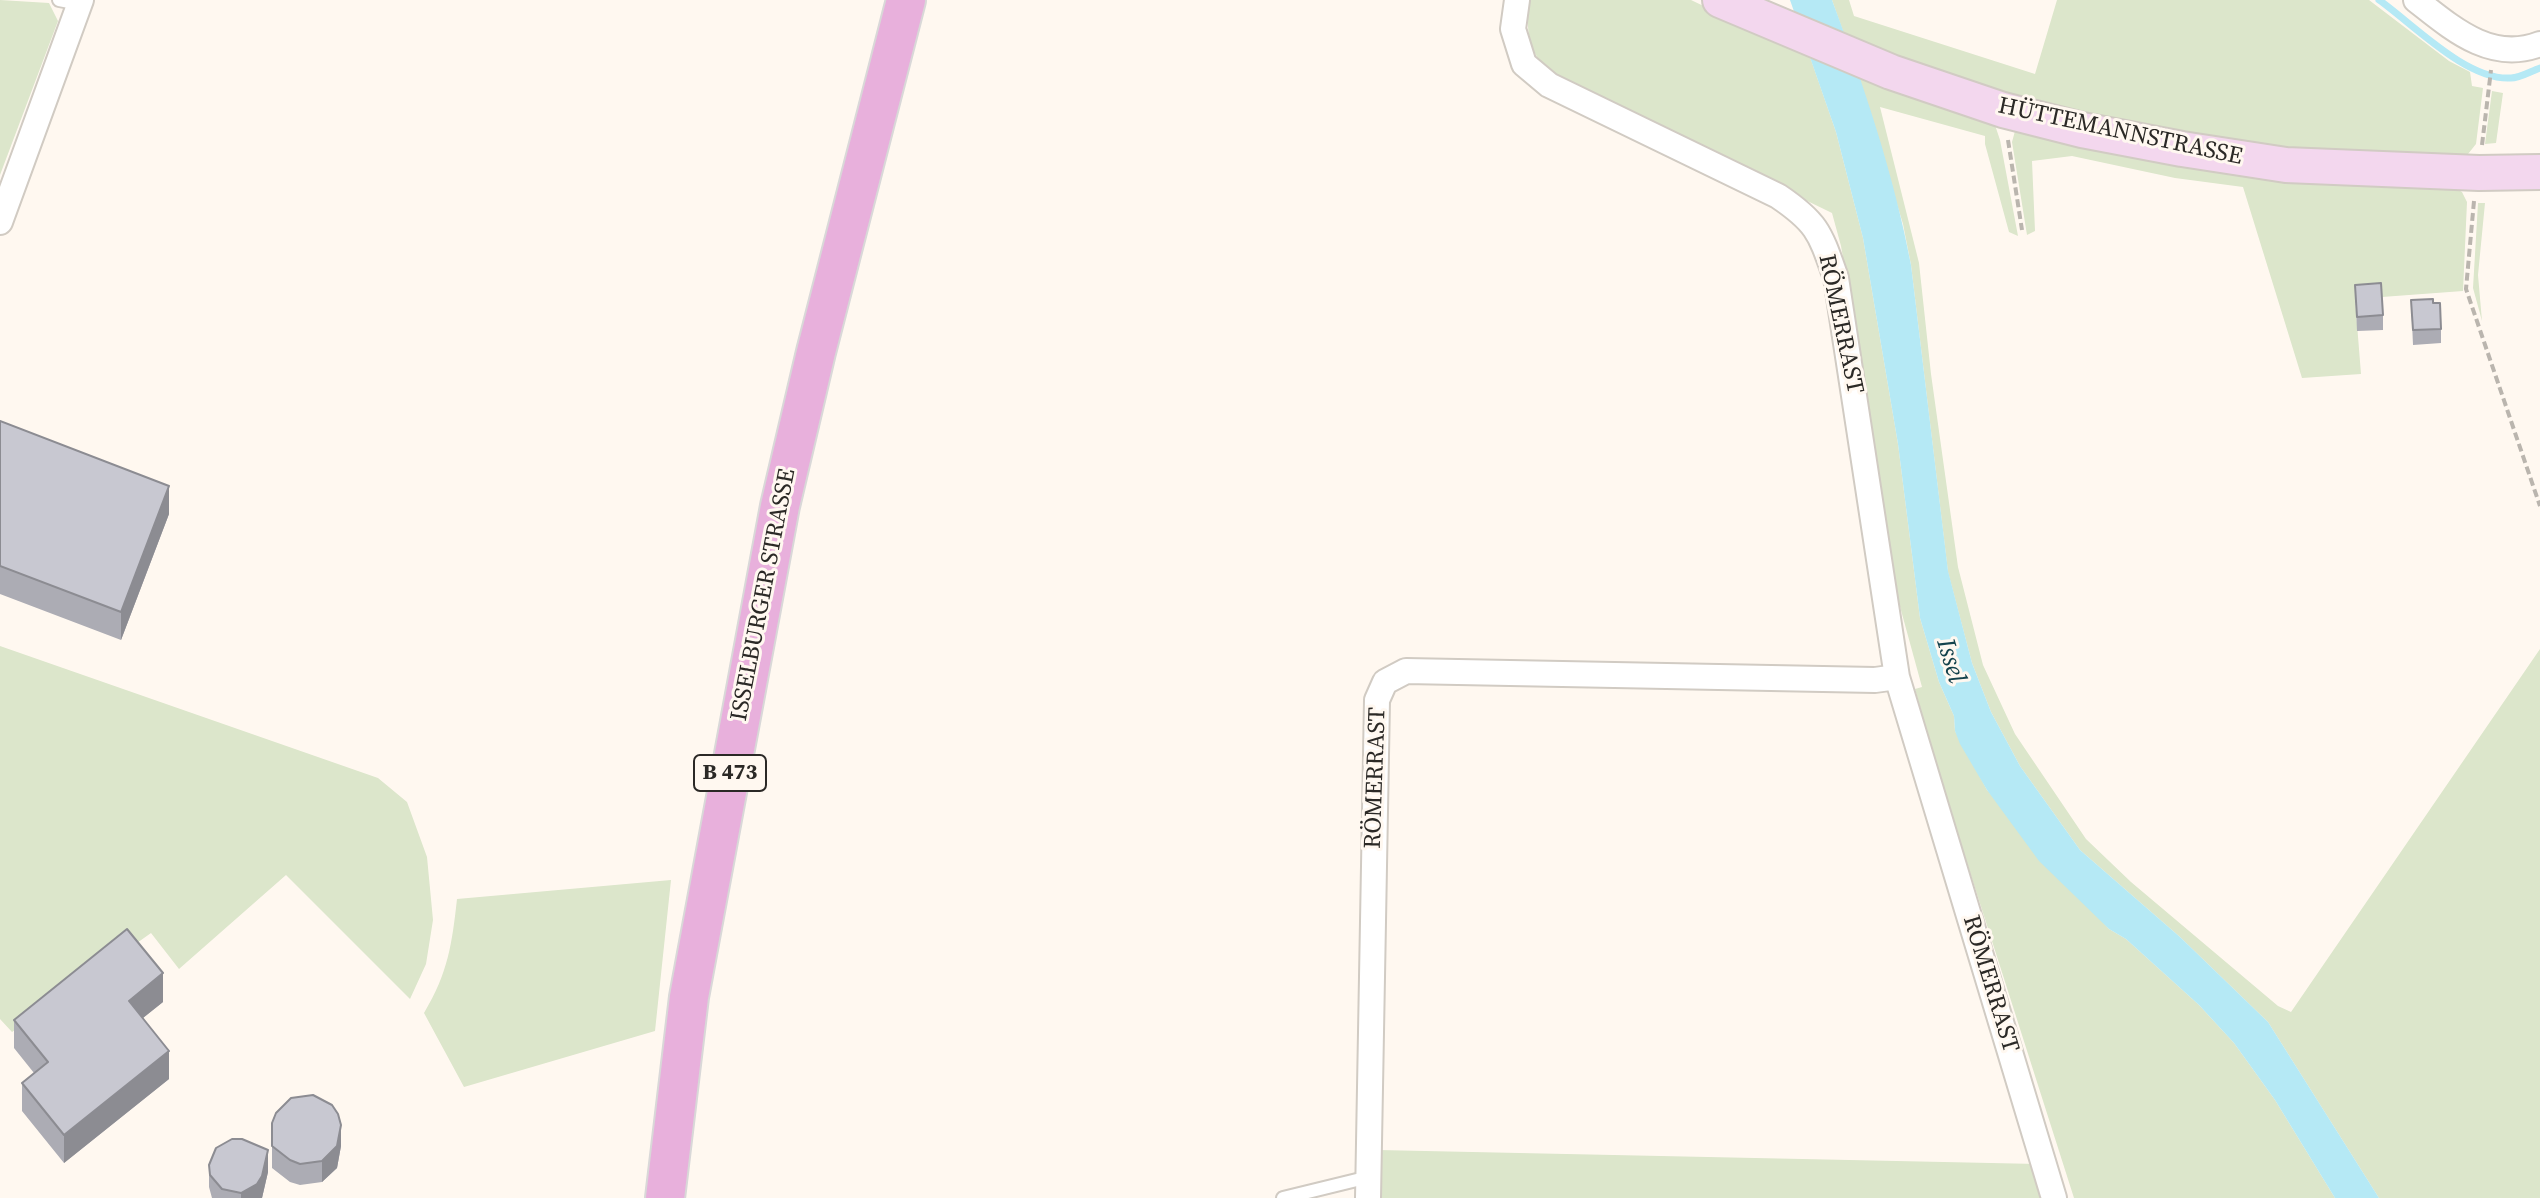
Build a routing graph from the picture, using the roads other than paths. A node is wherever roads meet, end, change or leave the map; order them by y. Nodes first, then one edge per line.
1 (906, 0) edge
2 (1517, 0) edge
3 (1720, 0) edge
4 (2416, 0) edge
5 (74, 1) edge
6 (2540, 44) edge
7 (2540, 172) edge
8 (0, 222) edge
9 (1897, 677) junction
10 (1369, 1188) edge
11 (665, 1198) edge
12 (1283, 1198) edge
13 (2054, 1198) edge

1 - 11 main road, ISSELBURGER STRASSE / B 473
2 - 9 street, RÖMERRAST
3 - 7 main road, HÜTTEMANNSTRASSE
4 - 6 street
5 - 8 street
9 - 10 street, RÖMERRAST
9 - 13 street, RÖMERRAST
10 - 12 lane

